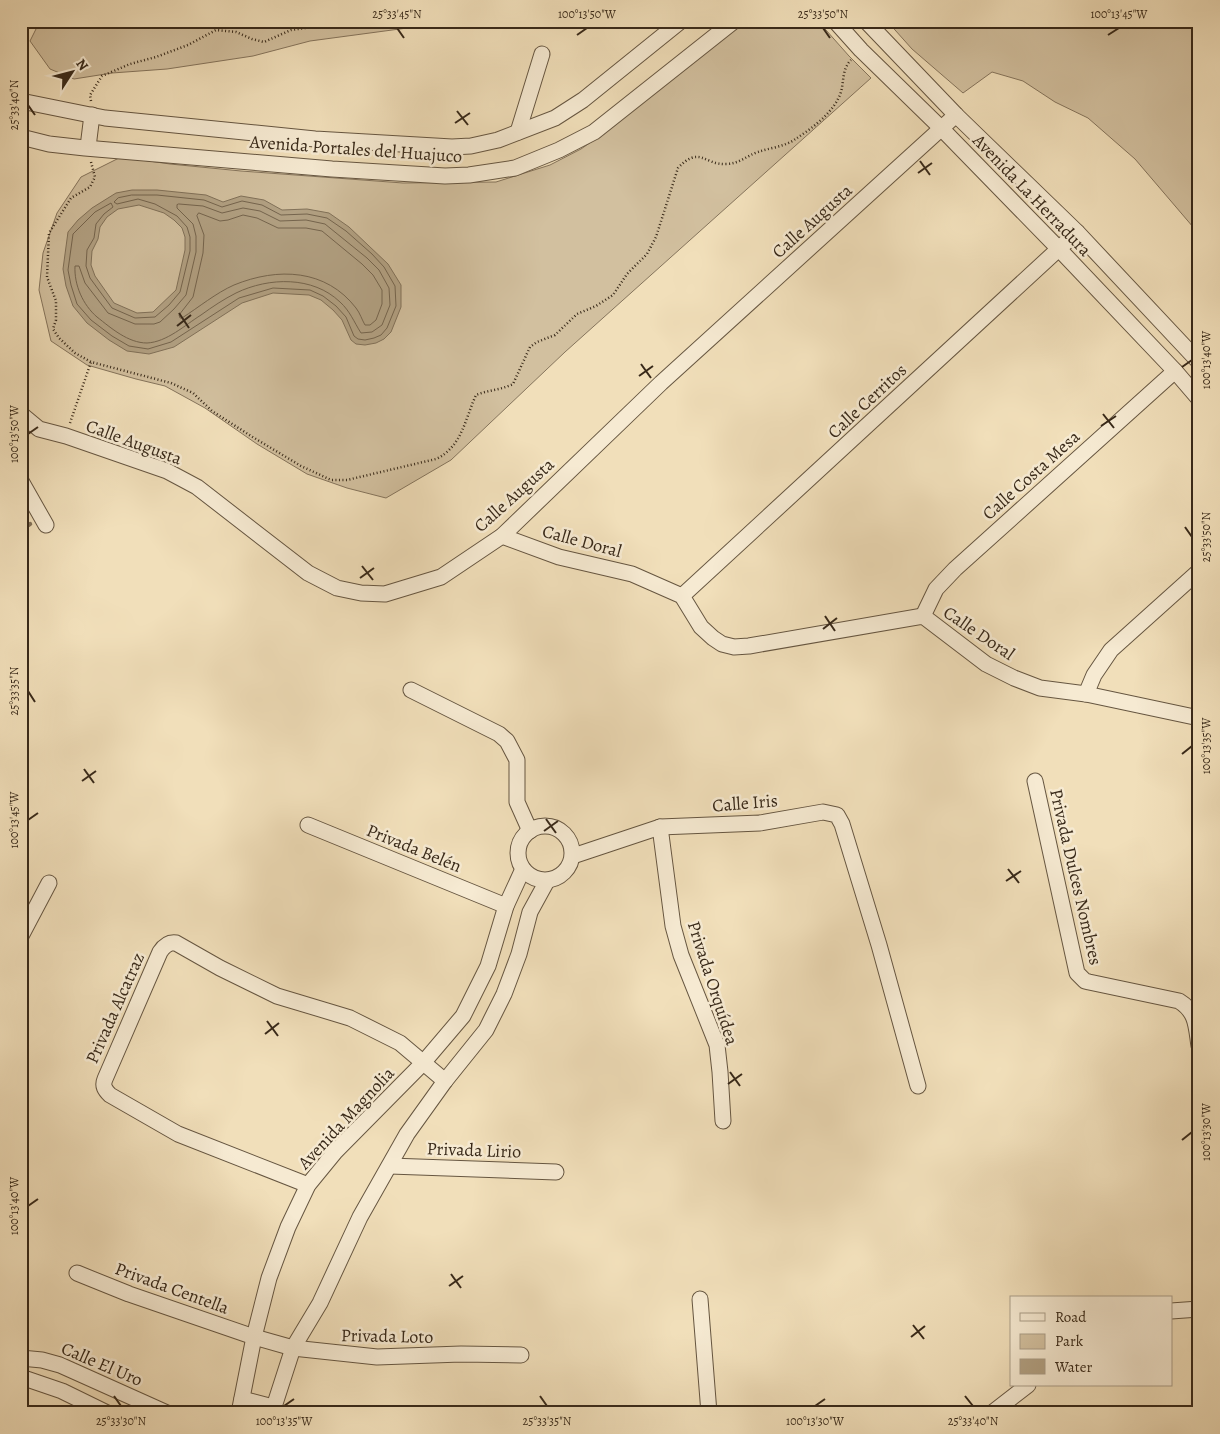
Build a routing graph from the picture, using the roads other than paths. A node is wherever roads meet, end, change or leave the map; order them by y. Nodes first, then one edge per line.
1 (681, 21) edge
2 (734, 21) edge
3 (835, 21) edge
4 (866, 21) edge
5 (542, 54) dead end
6 (21, 100) edge
7 (92, 115) junction
8 (956, 115) junction
9 (942, 128) junction
10 (518, 132) junction
11 (21, 137) edge
12 (88, 147) junction
13 (1077, 232) junction
14 (1059, 249) junction
15 (1199, 362) edge
16 (1175, 371) junction
17 (1199, 398) edge
18 (21, 414) edge
19 (21, 481) edge
20 (46, 525) dead end
21 (502, 536) junction
22 (1199, 571) edge
23 (682, 596) junction
24 (923, 616) junction
25 (410, 690) dead end
26 (1086, 694) junction
27 (1199, 718) edge
28 (1035, 781) dead end
29 (308, 825) dead end
30 (660, 827) junction
31 (530, 831) junction
32 (573, 856) junction
33 (523, 869) junction
34 (547, 881) junction
35 (49, 883) dead end
36 (506, 906) junction
37 (21, 936) edge
38 (1199, 1046) edge
39 (423, 1063) junction
40 (445, 1082) junction
41 (918, 1086) dead end
42 (723, 1121) dead end
43 (390, 1166) junction
44 (556, 1172) dead end
45 (308, 1185) junction
46 (78, 1273) dead end
47 (700, 1299) dead end
48 (1199, 1309) edge
49 (1172, 1311) edge
50 (254, 1337) junction
51 (294, 1348) junction
52 (521, 1355) dead end
53 (21, 1358) edge
54 (21, 1377) edge
55 (1027, 1386) edge
56 (241, 1406) edge
57 (272, 1410) edge
58 (107, 1413) edge
59 (166, 1413) edge
60 (709, 1413) edge
61 (992, 1413) edge

1 - 10 street, Avenida Portales del Huajuco
2 - 12 street, Avenida Portales del Huajuco
3 - 9 street, Avenida La Herradura
4 - 8 street, Avenida La Herradura
5 - 10 street
6 - 7 street, Avenida Portales del Huajuco
7 - 10 street, Avenida Portales del Huajuco
7 - 12 street
8 - 9 street, Calle Augusta
8 - 13 street, Avenida La Herradura
9 - 14 street, Avenida La Herradura
9 - 21 street, Calle Augusta
11 - 12 street, Avenida Portales del Huajuco
13 - 14 street, Calle Cerritos
13 - 15 street, Avenida La Herradura
14 - 16 street, Avenida La Herradura
14 - 23 street, Calle Cerritos
16 - 17 street, Avenida La Herradura
16 - 24 street, Calle Costa Mesa
18 - 21 street, Calle Augusta
19 - 20 street
21 - 23 street, Calle Doral
22 - 26 street
23 - 24 street, Calle Doral
24 - 26 street, Calle Doral
25 - 31 street
26 - 27 street, Calle Doral
28 - 38 street, Privada Dulces Nombres
29 - 36 street, Privada Belén
30 - 32 street, Calle Iris
30 - 41 street, Calle Iris
30 - 42 street, Privada Orquídea
31 - 32 street
31 - 33 street
32 - 34 street
33 - 34 street
33 - 36 street, Avenida Magnolia
34 - 40 street
35 - 37 street
36 - 39 street, Avenida Magnolia
39 - 40 street, Privada Alcatraz
39 - 45 street, Avenida Magnolia
39 - 45 street, Privada Alcatraz
40 - 43 street
43 - 44 street, Privada Lirio
43 - 51 street
45 - 50 street, Avenida Magnolia
46 - 50 street, Privada Centella
47 - 60 street
48 - 49 street
50 - 51 street, Privada Loto
50 - 56 street, Avenida Magnolia
51 - 52 street, Privada Loto
51 - 57 street
53 - 59 street, Calle El Uro
54 - 58 street
55 - 61 street
56 - 57 street

